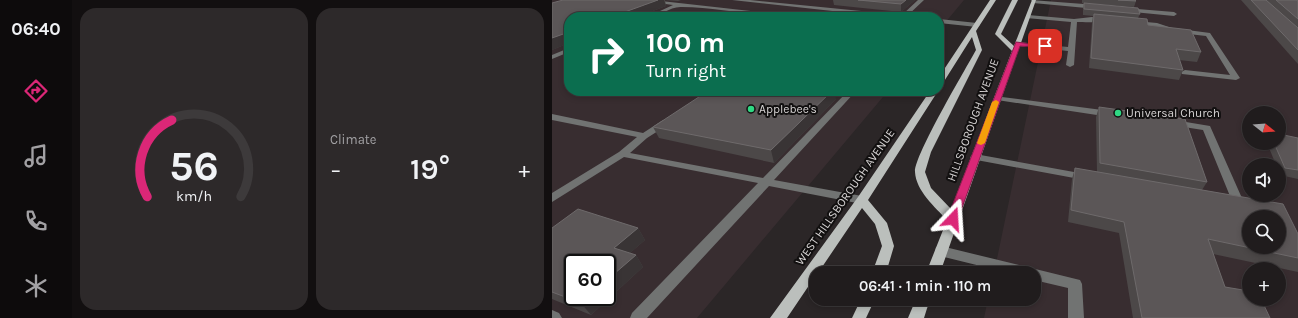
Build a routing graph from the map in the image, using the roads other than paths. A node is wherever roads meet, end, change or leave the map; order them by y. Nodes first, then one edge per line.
1 (639, 0) edge
2 (692, 0) edge
3 (735, 0) edge
4 (921, 0) edge
5 (993, 0) edge
6 (1015, 0) edge
7 (1034, 1) edge
8 (681, 4) junction
9 (1104, 8) edge
10 (1120, 9) edge
11 (662, 12) edge
12 (746, 12) edge
13 (854, 12) edge
14 (908, 12) edge
15 (1174, 14) dead end
16 (1028, 17) junction
17 (1074, 21) junction
18 (1114, 21) edge
19 (944, 22) edge
20 (1128, 22) edge
21 (975, 29) junction
22 (1016, 47) junction
23 (1072, 49) junction
24 (564, 52) edge
25 (552, 57) edge
26 (1070, 65) dead end
27 (1185, 72) dead end
28 (944, 76) edge
29 (847, 96) edge
30 (931, 96) edge
31 (998, 98) junction
32 (674, 116) edge
33 (1122, 116) edge
34 (552, 117) edge
35 (1160, 121) edge
36 (644, 136) junction
37 (622, 154) junction
38 (975, 158) junction
39 (1092, 178) edge
40 (765, 182) junction
41 (552, 198) edge
42 (862, 200) junction
43 (1224, 202) edge
44 (953, 219) junction
45 (941, 251) junction
46 (881, 266) edge
47 (936, 266) edge
48 (1004, 266) edge
49 (1041, 275) edge
50 (865, 306) edge
51 (920, 306) edge
52 (637, 318) edge
53 (778, 318) edge
54 (859, 318) edge
55 (916, 318) edge
56 (1076, 318) edge

1 - 8 lane
2 - 8 lane
3 - 13 lane
4 - 14 lane
5 - 21 main road
6 - 22 main road
7 - 9 lane
7 - 16 main road, HILLSBOROUGH AVENUE
8 - 11 lane
8 - 12 lane
10 - 15 lane
16 - 17 lane
16 - 22 main road, HILLSBOROUGH AVENUE
17 - 18 lane
17 - 23 lane
19 - 21 lane
20 - 27 lane
21 - 28 main road
21 - 44 main road
22 - 23 lane
22 - 31 main road, HILLSBOROUGH AVENUE
23 - 26 lane
24 - 25 lane
29 - 40 lane
30 - 42 main road, WEST HILLSBOROUGH AVENUE
31 - 33 lane
31 - 38 main road, HILLSBOROUGH AVENUE
32 - 36 lane
34 - 36 lane
35 - 43 lane
36 - 37 lane
37 - 40 lane
37 - 41 lane
38 - 39 lane
38 - 44 main road, HILLSBOROUGH AVENUE
40 - 42 lane
40 - 52 lane
42 - 46 main road
42 - 53 main road, WEST HILLSBOROUGH AVENUE
44 - 45 main road, HILLSBOROUGH AVENUE
45 - 47 main road, HILLSBOROUGH AVENUE
45 - 48 lane
49 - 56 lane
50 - 54 main road
51 - 55 main road

